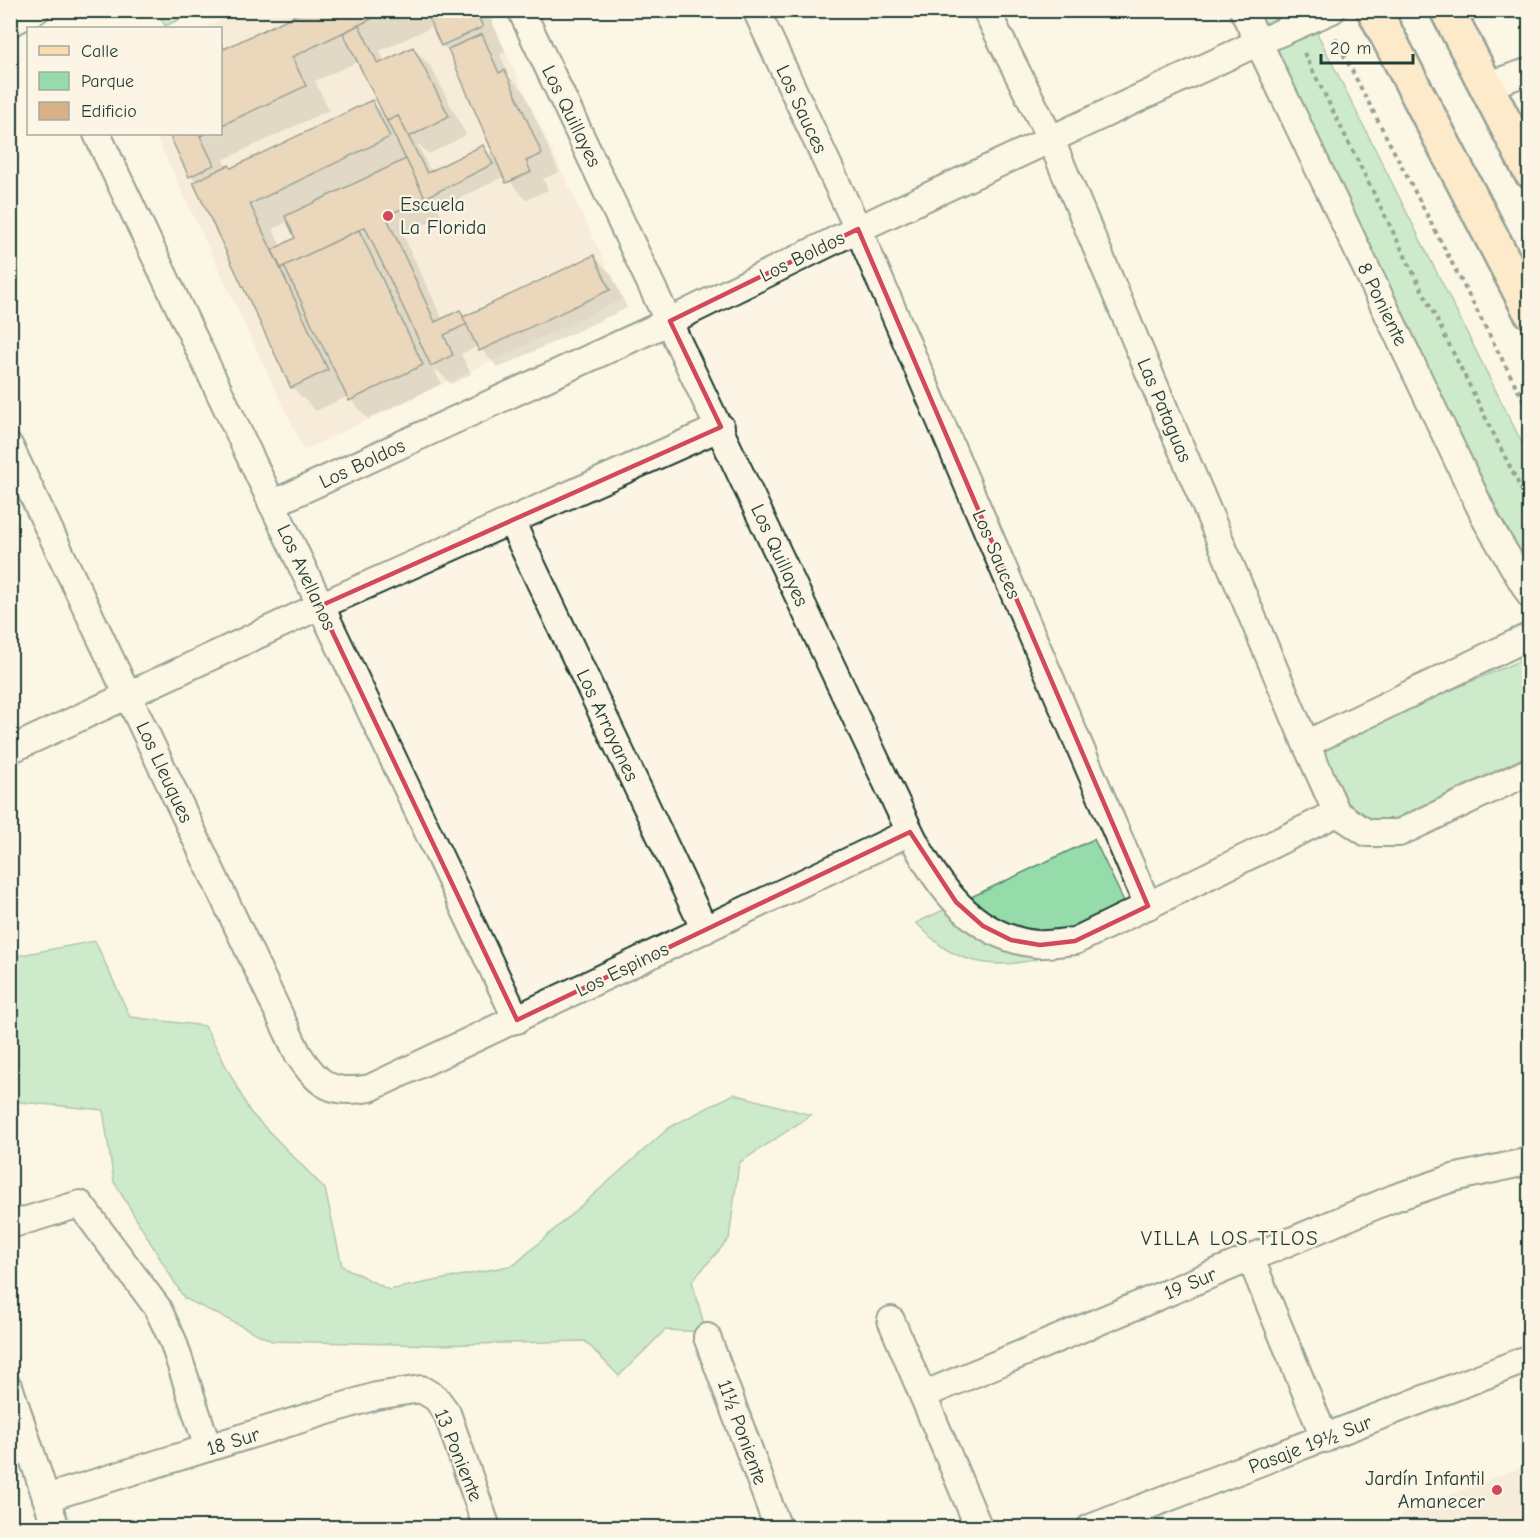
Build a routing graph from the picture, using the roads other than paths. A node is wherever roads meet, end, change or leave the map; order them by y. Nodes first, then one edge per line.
1 (38, 10) edge
2 (521, 10) edge
3 (756, 10) edge
4 (986, 10) edge
5 (1243, 10) edge
6 (1374, 10) edge
7 (1447, 10) edge
8 (1327, 13) edge
9 (10, 23) edge
10 (46, 27) edge
11 (1257, 43) junction
12 (1530, 72) edge
13 (1485, 86) junction
14 (97, 135) edge
15 (1052, 140) junction
16 (1530, 171) edge
17 (858, 229) junction
18 (1530, 311) edge
19 (670, 321) junction
20 (721, 427) junction
21 (10, 447) edge
22 (272, 504) junction
23 (511, 521) junction
24 (1530, 595) edge
25 (320, 606) junction
26 (1530, 636) edge
27 (128, 694) junction
28 (1306, 744) junction
29 (10, 750) edge
30 (1530, 771) edge
31 (1337, 813) junction
32 (910, 832) junction
33 (1148, 906) junction
34 (705, 930) junction
35 (517, 1020) junction
36 (331, 1088) joint
37 (1530, 1161) edge
38 (10, 1226) edge
39 (1250, 1257) junction
40 (891, 1320) dead end
41 (707, 1336) dead end
42 (1530, 1358) edge
43 (10, 1389) edge
44 (421, 1389) joint
45 (923, 1395) junction
46 (1325, 1439) junction
47 (208, 1449) junction
48 (46, 1498) junction
49 (56, 1527) edge
50 (487, 1527) edge
51 (778, 1527) edge
52 (979, 1527) edge
53 (1090, 1527) edge

1 - 9 street
1 - 10 street
2 - 19 street, Los Quillayes
3 - 17 street, Los Sauces
4 - 15 street, Las Pataguas
5 - 11 street, 8 Poniente
6 - 18 main road
7 - 13 main road
8 - 11 street, Los Boldos
11 - 15 street, Los Boldos
11 - 24 street, 8 Poniente
12 - 13 street
13 - 16 main road
14 - 22 street, Los Avellanos
15 - 17 street, Los Boldos
15 - 28 street, Las Pataguas
17 - 19 street, Los Boldos
17 - 33 street, Los Sauces
19 - 20 street, Los Quillayes
19 - 22 street, Los Boldos
20 - 23 street
20 - 32 street, Los Quillayes
21 - 27 street, Los Lleuques
22 - 25 street, Los Avellanos
23 - 25 street
23 - 34 street, Los Arrayanes
25 - 27 street
25 - 35 street, Los Avellanos
26 - 28 street
27 - 29 street
27 - 36 street, Los Lleuques
28 - 31 street, Las Pataguas
30 - 31 street
31 - 33 street
32 - 33 street, Los Quillayes
32 - 34 street, Los Espinos
34 - 35 street, Los Espinos
35 - 36 street, Los Espinos
37 - 39 street, 19 Sur
38 - 47 street
39 - 45 street, 19 Sur
39 - 46 street
40 - 45 street
41 - 51 street, 11½ Poniente
42 - 46 street, Pasaje 19½ Sur
43 - 48 street
44 - 47 street, 18 Sur
44 - 50 street, 13 Poniente
45 - 52 street
46 - 53 street, Pasaje 19½ Sur
47 - 48 street, 18 Sur
48 - 49 street

